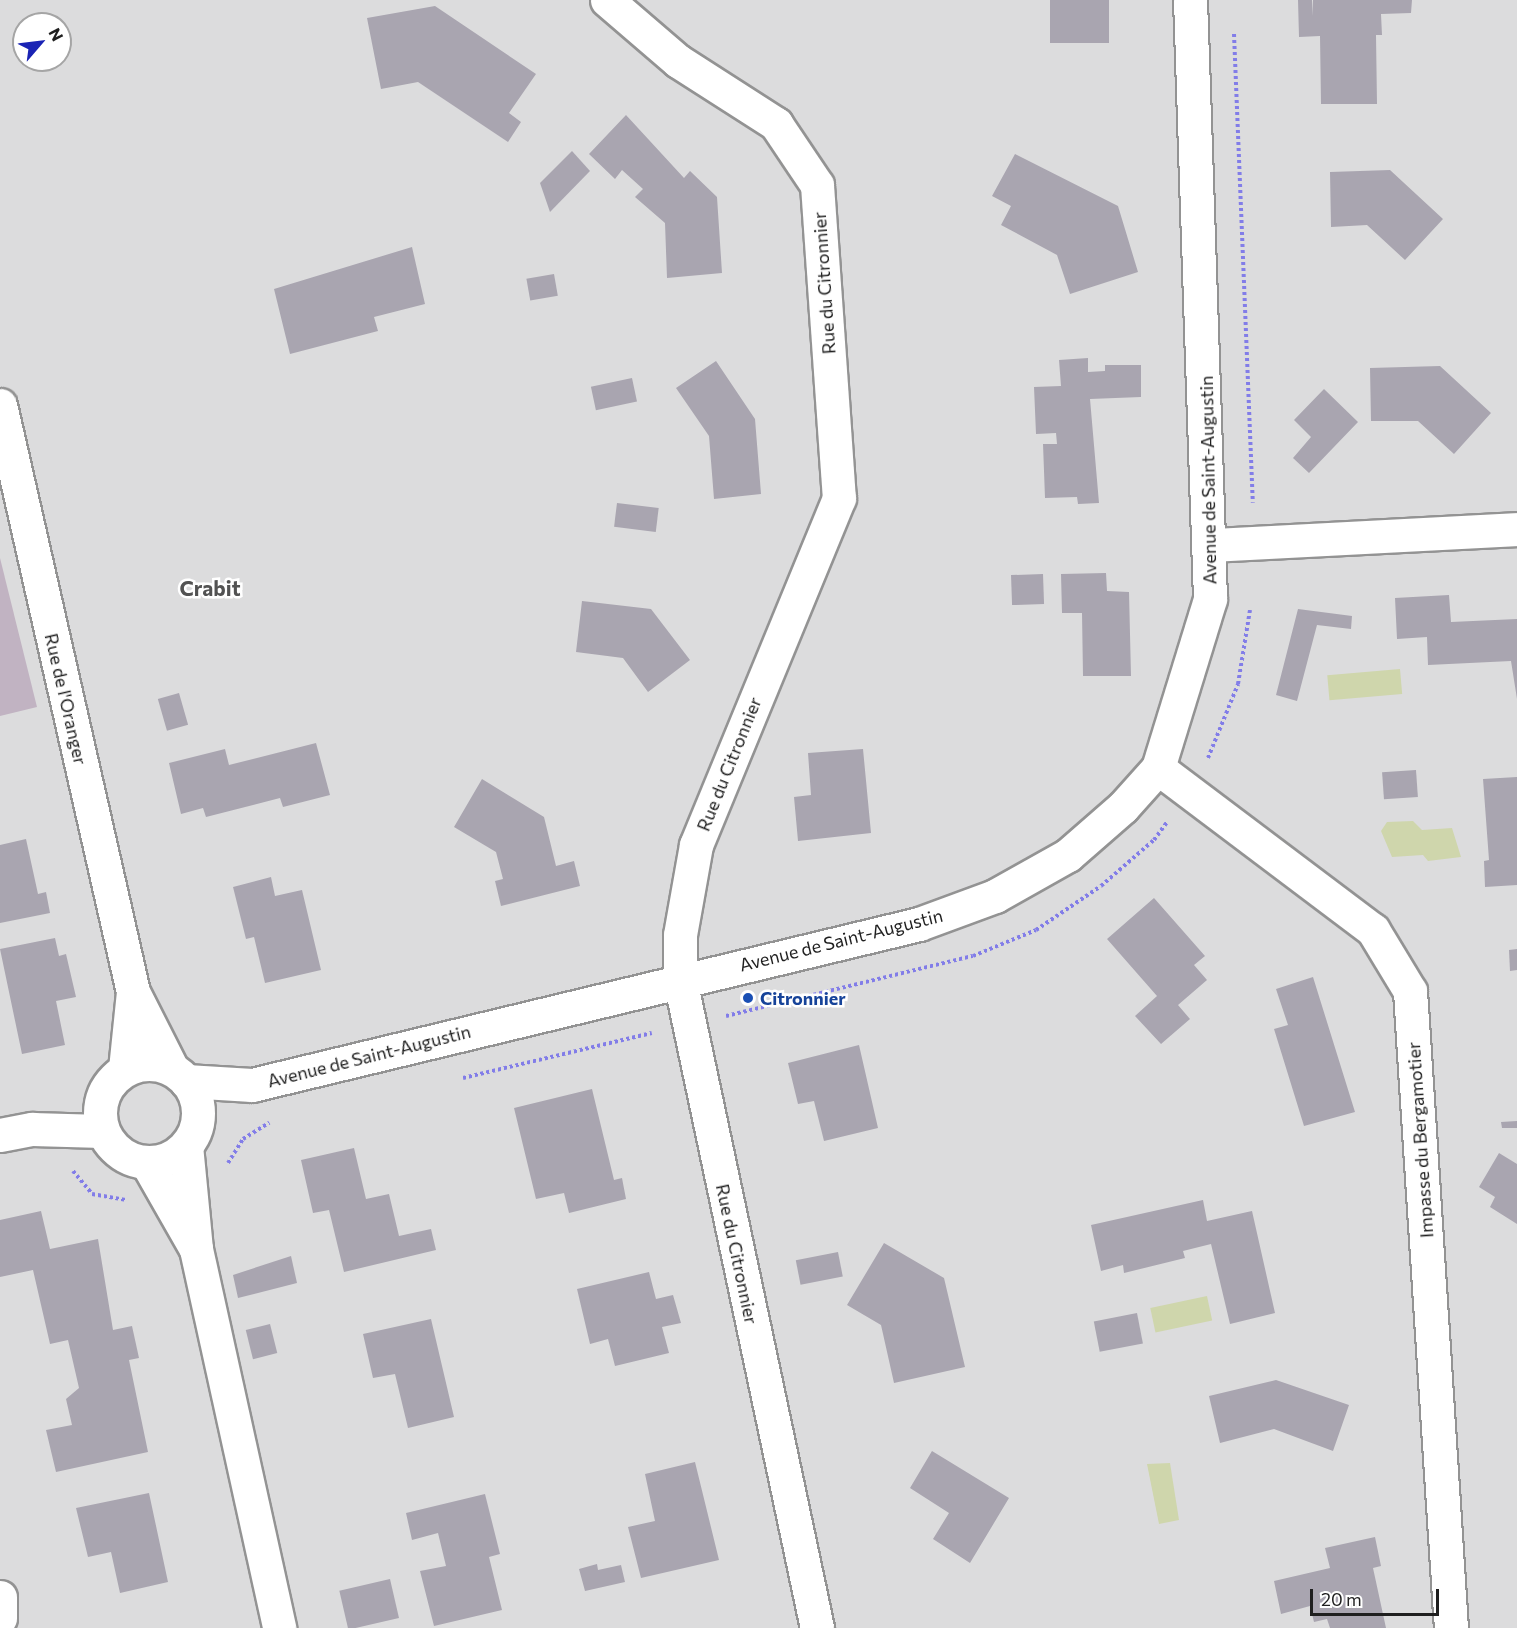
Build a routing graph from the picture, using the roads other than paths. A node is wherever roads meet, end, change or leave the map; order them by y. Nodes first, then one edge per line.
1 (607, 0) edge
2 (1190, 0) edge
3 (0, 405) edge
4 (1517, 529) edge
5 (1212, 545) junction
6 (1158, 768) junction
7 (680, 980) junction
8 (133, 992) junction
9 (125, 1070) junction
10 (179, 1075) junction
11 (252, 1085) junction
12 (102, 1095) junction
13 (32, 1129) junction
14 (102, 1131) junction
15 (0, 1135) edge
16 (192, 1136) junction
17 (166, 1178) junction
18 (0, 1598) edge
19 (0, 1618) edge
20 (279, 1628) edge
21 (817, 1628) edge
22 (1451, 1628) edge

1 - 7 street, Rue du Citronnier
2 - 5 street, Avenue de Saint-Augustin
3 - 8 street, Rue de l'Oranger
4 - 5 street
5 - 6 street, Avenue de Saint-Augustin
6 - 7 street, Avenue de Saint-Augustin
6 - 22 street, Impasse du Bergamotier
7 - 11 street, Avenue de Saint-Augustin
7 - 21 street, Rue du Citronnier
8 - 9 street, Rue de l'Oranger
8 - 10 street, Rue de l'Oranger
9 - 10 street
9 - 12 street
10 - 11 street, Avenue de Saint-Augustin
10 - 16 street
11 - 16 street, Avenue de Saint-Augustin
12 - 13 street
12 - 14 street
13 - 14 street
13 - 15 street
14 - 17 street
16 - 17 street
17 - 20 street
18 - 19 street

